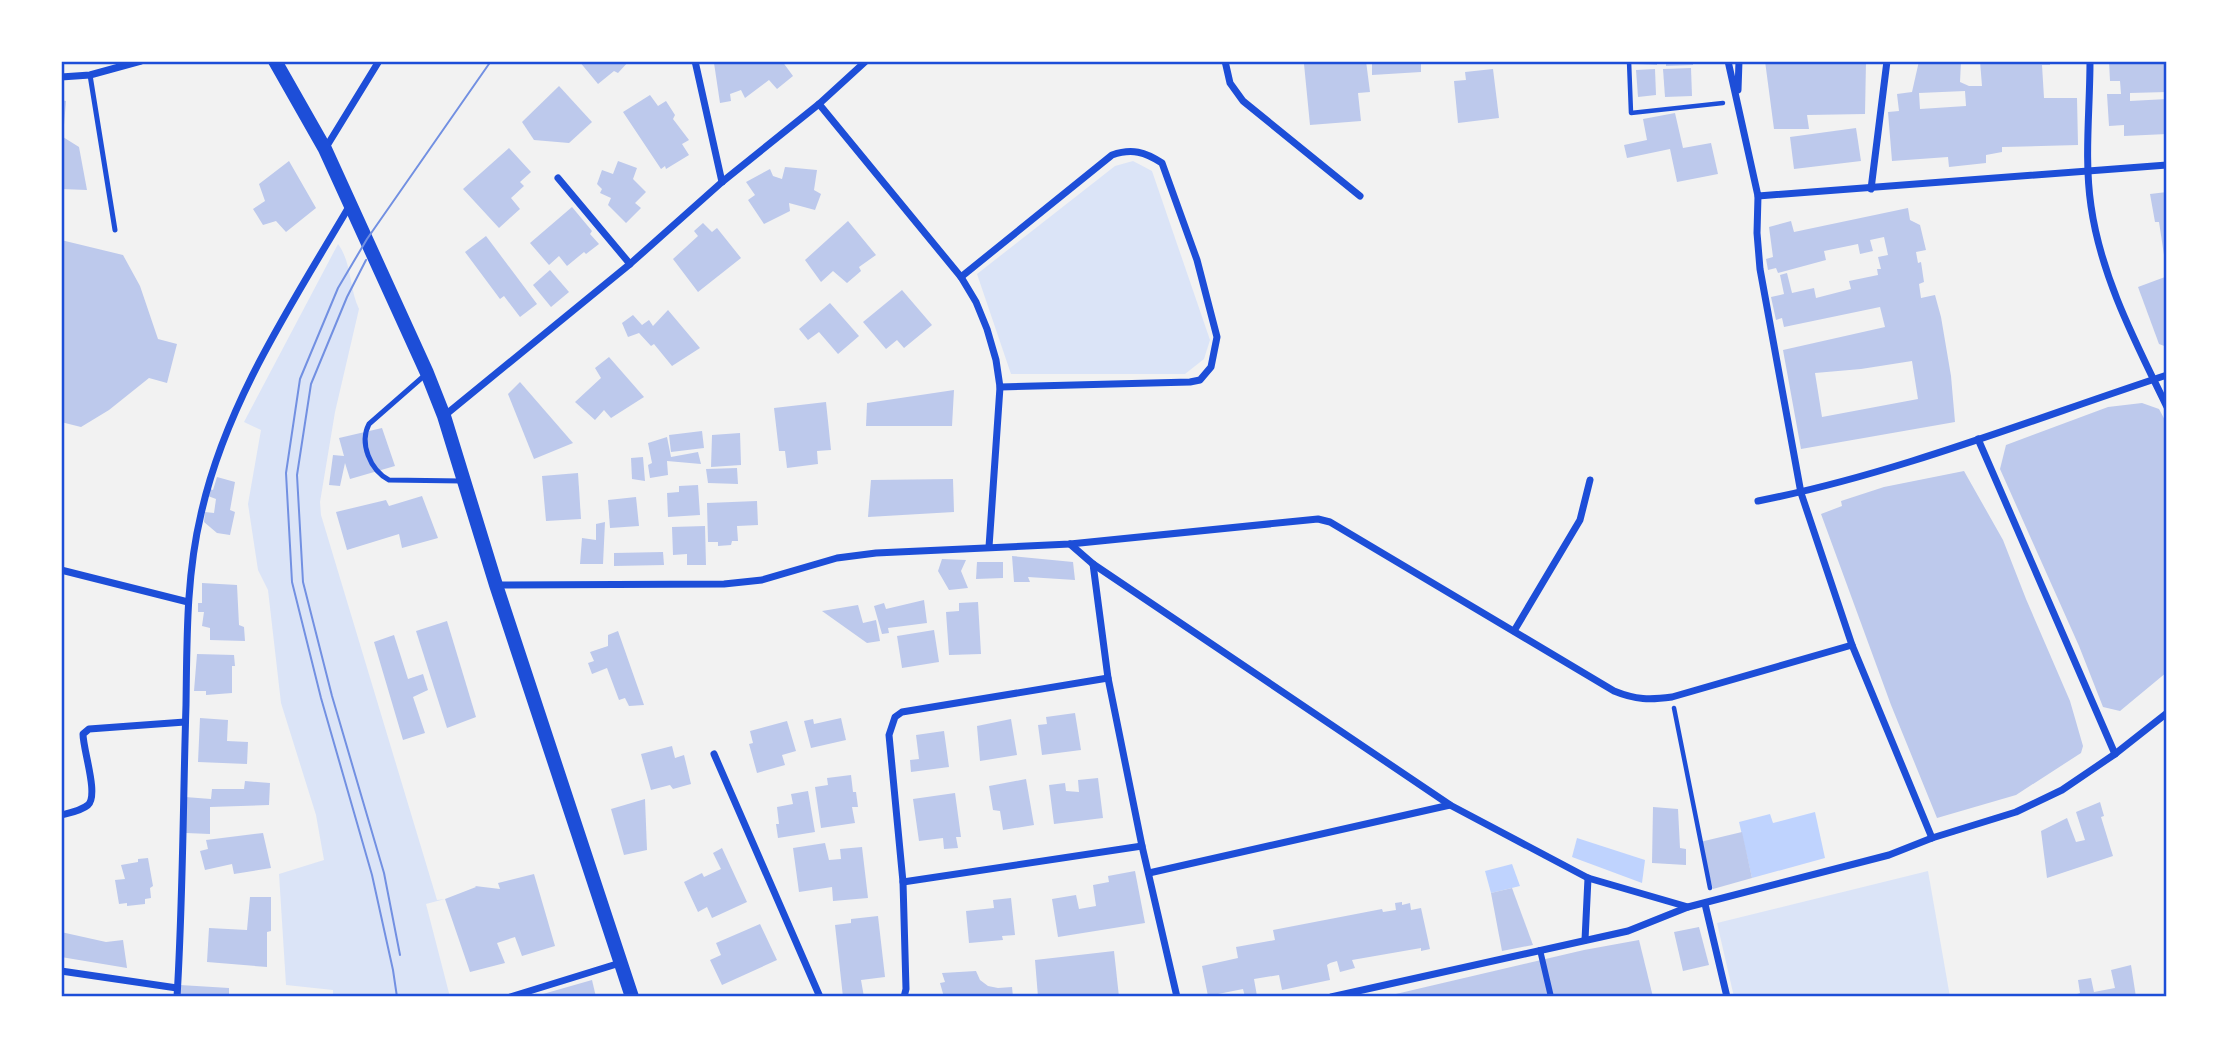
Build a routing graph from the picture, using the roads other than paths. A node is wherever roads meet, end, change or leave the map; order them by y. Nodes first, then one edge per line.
1 (141, 61) edge
2 (275, 61) edge
3 (379, 61) edge
4 (695, 61) edge
5 (1225, 61) edge
6 (1728, 61) edge
7 (1739, 61) edge
8 (1887, 61) edge
9 (2090, 61) edge
10 (864, 62) edge
11 (90, 75) junction
12 (61, 77) edge
13 (1738, 101) junction
14 (819, 104) junction
15 (325, 149) junction
16 (2167, 165) edge
17 (2089, 170) junction
18 (558, 178) dead end
19 (722, 182) junction
20 (1871, 189) junction
21 (1360, 196) dead end
22 (1759, 197) junction
23 (351, 204) junction
24 (115, 230) dead end
25 (630, 264) junction
26 (961, 277) junction
27 (427, 373) junction
28 (2167, 374) edge
29 (2153, 379) junction
30 (1000, 387) junction
31 (2167, 407) edge
32 (444, 416) junction
33 (1978, 439) junction
34 (1590, 480) dead end
35 (465, 481) junction
36 (1801, 493) junction
37 (1758, 501) dead end
38 (1070, 544) junction
39 (989, 547) junction
40 (1093, 564) junction
41 (61, 570) edge
42 (496, 585) junction
43 (188, 602) junction
44 (1514, 631) junction
45 (1852, 645) junction
46 (1108, 678) junction
47 (2167, 713) edge
48 (185, 722) junction
49 (714, 754) dead end
50 (2115, 754) junction
51 (1450, 805) junction
52 (61, 815) edge
53 (1932, 838) junction
54 (1142, 846) junction
55 (1149, 873) junction
56 (1588, 878) junction
57 (903, 882) junction
58 (1705, 904) junction
59 (1688, 907) junction
60 (1586, 940) junction
61 (1539, 950) junction
62 (620, 963) junction
63 (61, 971) edge
64 (177, 993) edge
65 (510, 997) edge
66 (632, 997) edge
67 (820, 997) edge
68 (904, 997) edge
69 (1177, 997) edge
70 (1331, 997) edge
71 (1551, 997) edge
72 (1727, 997) edge

1 - 11 street
2 - 15 main road
3 - 15 street
4 - 19 street
5 - 21 street
6 - 13 street
7 - 13 street
8 - 20 street
9 - 17 street
10 - 14 street
11 - 12 street
11 - 24 lane
13 - 22 street
14 - 19 street
14 - 26 street
15 - 23 main road
16 - 17 street
17 - 20 street
17 - 29 street
18 - 25 street
19 - 25 street
20 - 22 street
22 - 36 street
23 - 27 main road
23 - 43 street
25 - 32 street
26 - 30 street
26 - 30 street
27 - 32 main road
27 - 35 lane
28 - 29 street
29 - 31 street
29 - 33 street
30 - 39 street
32 - 35 main road
33 - 36 street
33 - 50 street
34 - 44 street
35 - 42 main road
36 - 37 street
36 - 45 street
38 - 39 street
38 - 40 street
38 - 44 street
39 - 42 street
40 - 46 street
40 - 51 street
41 - 43 street
42 - 62 main road
43 - 48 street
44 - 45 street
45 - 53 street
46 - 54 street
46 - 57 street
47 - 50 street
48 - 52 street
48 - 64 street
49 - 67 street
50 - 53 street
51 - 55 street
51 - 56 street
53 - 58 street
54 - 55 street
54 - 57 street
55 - 69 street
56 - 59 street
56 - 60 street
57 - 68 street
58 - 59 street
58 - 72 street
59 - 60 street
60 - 61 street
61 - 70 street
61 - 71 street
62 - 65 street
62 - 66 main road
63 - 64 street

